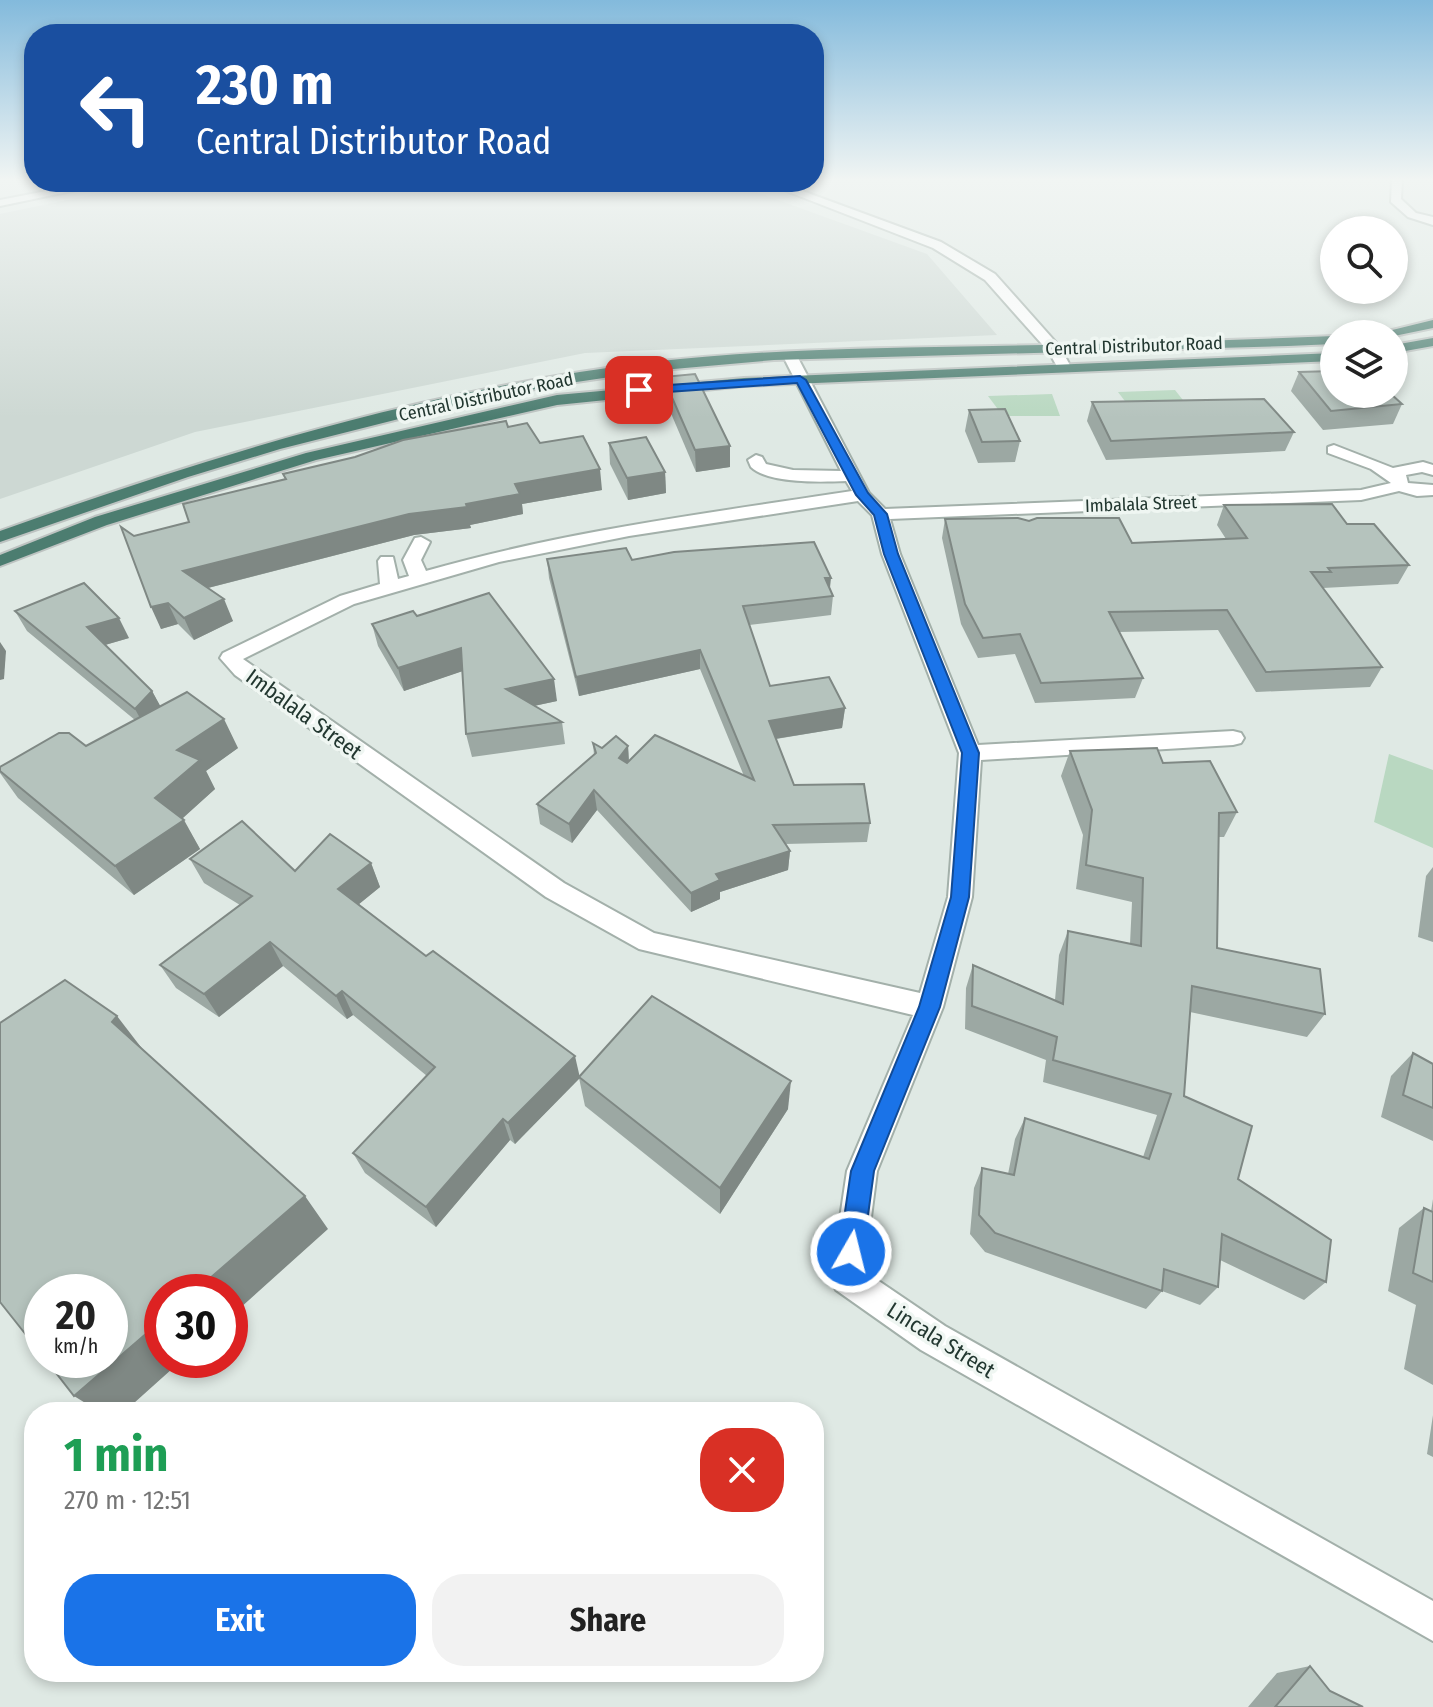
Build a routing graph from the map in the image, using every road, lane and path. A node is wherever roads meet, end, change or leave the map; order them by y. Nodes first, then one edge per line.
1 (960, 259) edge
2 (1433, 324) edge
3 (1408, 329) edge
4 (1320, 341) edge
5 (1433, 342) edge
6 (1408, 346) edge
7 (1055, 350) junction
8 (1320, 358) edge
9 (795, 368) junction
10 (1065, 369) junction
11 (1334, 450) dead end
12 (756, 460) dead end
13 (1433, 470) edge
14 (1399, 482) junction
15 (1433, 490) edge
16 (865, 495) junction
17 (994, 510) junction
18 (1014, 529) edge
19 (0, 537) edge
20 (421, 542) dead end
21 (0, 561) edge
22 (387, 561) dead end
23 (420, 579) junction
24 (390, 588) junction
25 (1233, 738) dead end
26 (970, 753) junction
27 (930, 1007) junction
28 (1433, 1622) edge

1 - 7 street
2 - 3 highway
4 - 7 highway, Central Distributor Road
5 - 6 highway
7 - 9 highway, Central Distributor Road
7 - 10 street
8 - 10 highway, Central Distributor Road
9 - 10 highway, Central Distributor Road
9 - 16 street, Lincala Street
9 - 19 highway, Central Distributor Road
9 - 21 highway, Central Distributor Road
11 - 14 street
12 - 16 street
13 - 14 street, Imbalala Street
14 - 15 street
14 - 17 street, Imbalala Street
16 - 17 street, Imbalala Street
16 - 23 street, Imbalala Street
16 - 26 street, Lincala Street
17 - 18 street
20 - 23 street
22 - 24 street
23 - 24 street, Imbalala Street
24 - 27 street, Imbalala Street
25 - 26 street
26 - 27 street, Lincala Street
27 - 28 street, Lincala Street

